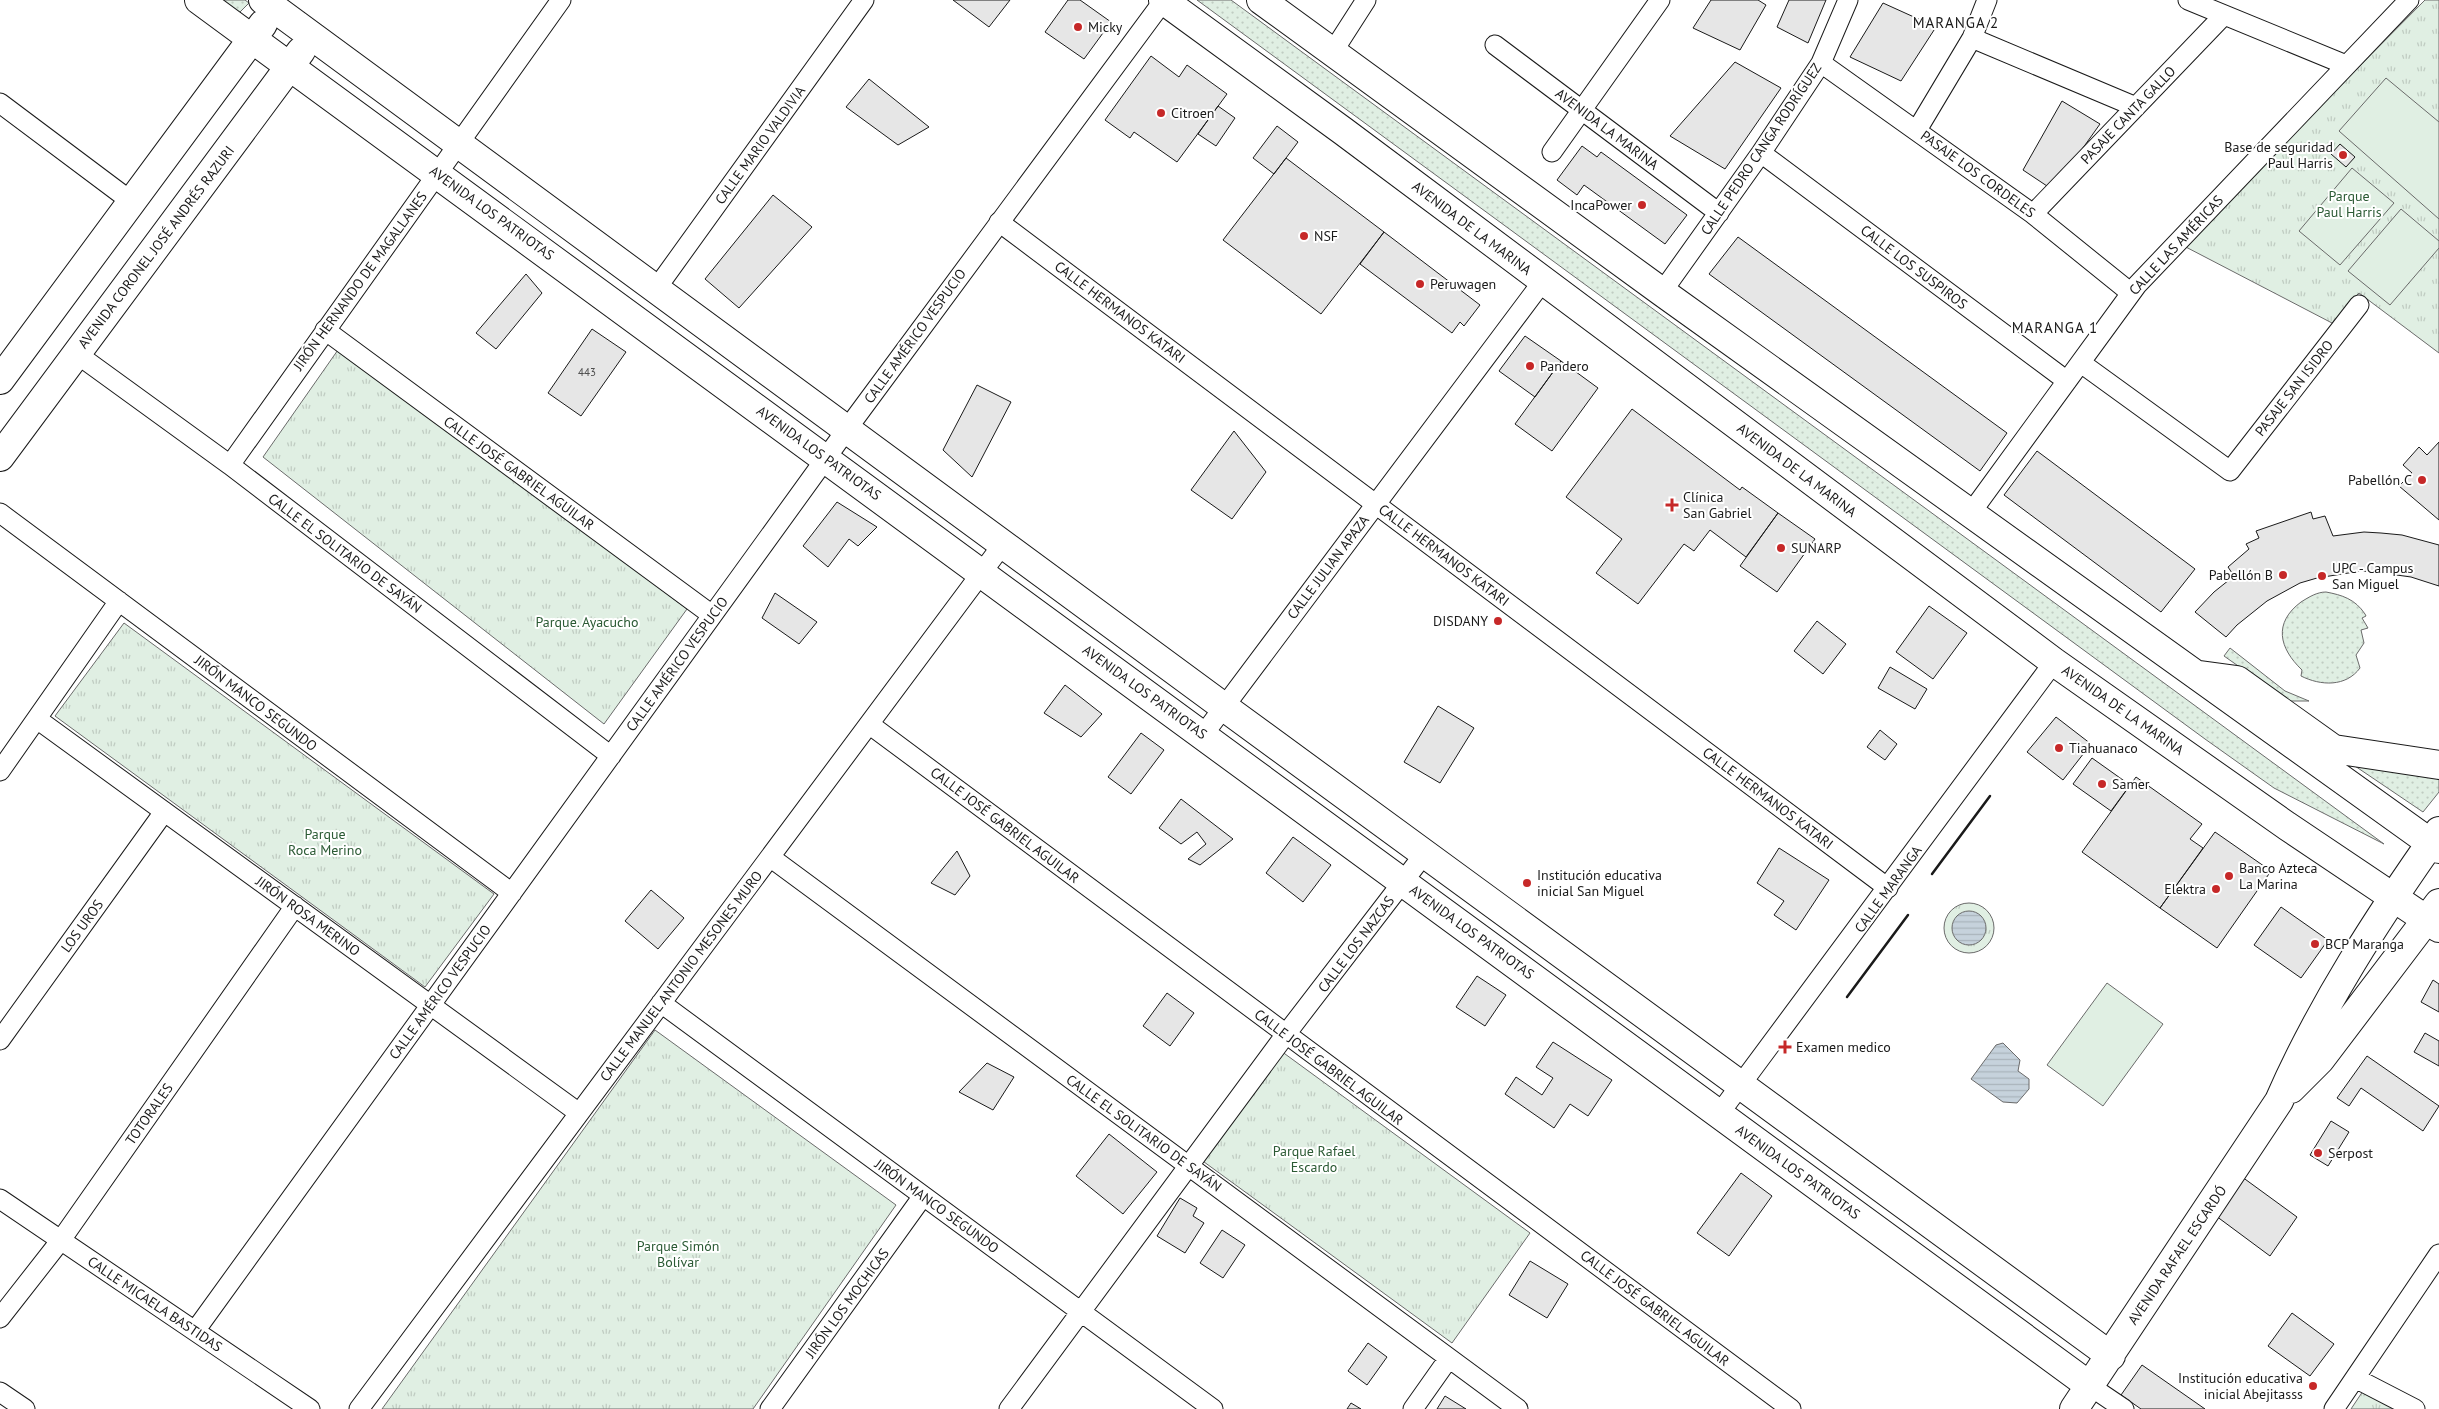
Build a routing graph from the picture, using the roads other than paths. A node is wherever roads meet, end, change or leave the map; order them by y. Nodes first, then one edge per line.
1 (200, 0) edge
2 (561, 0) edge
3 (864, 0) edge
4 (1164, 0) edge
5 (1261, 0) edge
6 (1366, 0) edge
7 (1660, 0) edge
8 (1848, 0) edge
9 (1987, 0) edge
10 (2188, 0) edge
11 (2409, 0) edge
12 (269, 4) edge
13 (2224, 15) junction
14 (312, 36) junction
15 (1972, 38) junction
16 (252, 39) junction
17 (1495, 45) dead end
18 (1332, 53) junction
19 (1821, 62) junction
20 (2346, 65) junction
21 (290, 66) junction
22 (0, 103) edge
23 (2136, 107) junction
24 (1583, 110) junction
25 (1918, 130) junction
26 (458, 145) junction
27 (1552, 152) dead end
28 (1761, 153) junction
29 (438, 173) junction
30 (132, 202) junction
31 (1719, 212) junction
32 (2033, 214) junction
33 (999, 222) junction
34 (1544, 281) junction
35 (656, 289) junction
36 (1662, 292) junction
37 (2131, 293) junction
38 (2359, 305) dead end
39 (325, 330) junction
40 (76, 354) junction
41 (2081, 362) junction
42 (0, 380) edge
43 (2067, 381) junction
44 (847, 429) junction
45 (0, 457) edge
46 (826, 458) junction
47 (230, 465) junction
48 (1375, 504) junction
49 (0, 512) edge
50 (1970, 514) junction
51 (1003, 544) junction
52 (982, 572) junction
53 (119, 601) junction
54 (712, 615) junction
55 (2054, 662) junction
56 (2195, 674) junction
57 (1224, 707) junction
58 (37, 719) junction
59 (869, 724) junction
60 (1203, 735) junction
61 (2290, 742) junction
62 (2332, 748) junction
63 (611, 756) junction
64 (2439, 765) edge
65 (0, 771) edge
66 (164, 812) junction
67 (2436, 841) edge
68 (1425, 853) junction
69 (770, 857) junction
70 (1403, 882) junction
71 (1888, 888) junction
72 (512, 893) junction
73 (2391, 897) junction
74 (294, 906) junction
75 (2435, 917) edge
76 (661, 1004) junction
77 (431, 1006) junction
78 (1286, 1034) junction
79 (0, 1040) edge
80 (1741, 1085) junction
81 (2279, 1101) junction
82 (579, 1113) junction
83 (1719, 1114) junction
84 (1188, 1166) junction
85 (923, 1196) junction
86 (0, 1199) edge
87 (61, 1240) junction
88 (2439, 1254) edge
89 (1080, 1312) junction
90 (0, 1318) edge
91 (195, 1331) junction
92 (2111, 1356) junction
93 (1449, 1358) junction
94 (2355, 1378) junction
95 (2090, 1386) junction
96 (0, 1392) edge
97 (25, 1409) edge
98 (310, 1409) edge
99 (359, 1409) edge
100 (770, 1409) edge
101 (1009, 1409) edge
102 (1212, 1409) edge
103 (1413, 1409) edge
104 (1518, 1409) edge
105 (1791, 1409) edge
106 (2074, 1409) edge
107 (2124, 1409) edge
108 (2334, 1409) edge
109 (2416, 1409) edge

1 - 16 main road, AVENIDA LOS PATRIOTAS
2 - 26 street, JIRÓN HERNANDO DE MAGALLANES
3 - 35 street, CALLE MARIO VALDIVIA
4 - 33 street, CALLE AMÉRICO VESPUCIO
4 - 34 main road, AVENIDA DE LA MARINA
5 - 18 main road
6 - 18 street
7 - 24 street
8 - 19 street, CALLE PEDRO CANGA RODRÍGUEZ
9 - 15 street
10 - 13 street
11 - 20 street, CALLE LAS AMÉRICAS
12 - 14 main road
12 - 16 main road
13 - 20 street
13 - 23 street, PASAJE CANTA GALLO
14 - 21 main road, AVENIDA CORONEL JOSÉ ANDRÉS RAZURI
14 - 26 main road
15 - 23 street
15 - 25 street
16 - 21 main road, AVENIDA LOS PATRIOTAS
16 - 30 main road
17 - 24 street, AVENIDA LA MARINA
18 - 36 main road
19 - 25 street, PASAJE LOS CORDELES
19 - 28 street, CALLE PEDRO CANGA RODRÍGUEZ
20 - 37 street, CALLE LAS AMÉRICAS
21 - 29 main road, AVENIDA LOS PATRIOTAS
21 - 40 main road, AVENIDA CORONEL JOSÉ ANDRÉS RAZURI
22 - 30 street
23 - 32 street, PASAJE CANTA GALLO
24 - 27 street
24 - 31 street, AVENIDA LA MARINA
25 - 32 street, PASAJE LOS CORDELES
26 - 29 street, JIRÓN HERNANDO DE MAGALLANES
26 - 35 main road
28 - 31 street, CALLE PEDRO CANGA RODRÍGUEZ
28 - 43 street, CALLE LOS SUSPIROS
29 - 39 street, JIRÓN HERNANDO DE MAGALLANES
29 - 46 main road, AVENIDA LOS PATRIOTAS
30 - 42 main road
31 - 36 street, CALLE PEDRO CANGA RODRÍGUEZ
32 - 37 street, PASAJE LOS CORDELES
33 - 44 street, CALLE AMÉRICO VESPUCIO
33 - 48 street, CALLE HERMANOS KATARI
34 - 48 street, CALLE JULIAN APAZA
34 - 55 main road, AVENIDA DE LA MARINA
35 - 44 main road
36 - 50 main road
37 - 41 street, CALLE LAS AMÉRICAS
38 - 41 street, PASAJE SAN ISIDRO
39 - 47 street, JIRÓN HERNANDO DE MAGALLANES
39 - 54 street, CALLE JOSÉ GABRIEL AGUILAR
40 - 45 main road, AVENIDA CORONEL JOSÉ ANDRÉS RAZURI
40 - 47 street, CALLE EL SOLITARIO DE SAYÁN
41 - 43 street, CALLE LAS AMÉRICAS
43 - 50 street, CALLE LAS AMÉRICAS
44 - 46 street, CALLE AMÉRICO VESPUCIO
44 - 51 main road
46 - 52 main road, AVENIDA LOS PATRIOTAS
46 - 54 street, CALLE AMÉRICO VESPUCIO
47 - 63 street, CALLE EL SOLITARIO DE SAYÁN
48 - 57 street, CALLE JULIAN APAZA
48 - 71 street, CALLE HERMANOS KATARI
49 - 53 street, JIRÓN MANCO SEGUNDO
50 - 56 main road
51 - 52 street, CALLE MANUEL ANTONIO MESONES MURO
51 - 57 main road
52 - 59 street, CALLE MANUEL ANTONIO MESONES MURO
52 - 60 main road, AVENIDA LOS PATRIOTAS
53 - 58 street
53 - 72 street, JIRÓN MANCO SEGUNDO
54 - 63 street, CALLE AMÉRICO VESPUCIO
55 - 71 street, CALLE MARANGA
55 - 73 main road, AVENIDA DE LA MARINA
56 - 61 main road
56 - 62 main road
57 - 60 street, CALLE JULIAN APAZA
57 - 68 main road
58 - 65 street
58 - 66 street, JIRÓN ROSA MERINO
59 - 69 street, CALLE MANUEL ANTONIO MESONES MURO
59 - 78 street, CALLE JOSÉ GABRIEL AGUILAR
60 - 70 main road, AVENIDA LOS PATRIOTAS
61 - 62 main road
61 - 67 main road
62 - 64 main road
63 - 72 street, CALLE AMÉRICO VESPUCIO
66 - 74 street, JIRÓN ROSA MERINO
66 - 79 street, LOS UROS
67 - 73 main road, AVENIDA RAFAEL ESCARDÓ
68 - 70 street, CALLE LOS NAZCAS
68 - 80 main road
69 - 76 street, CALLE MANUEL ANTONIO MESONES MURO
69 - 84 street, CALLE EL SOLITARIO DE SAYÁN
70 - 78 street, CALLE LOS NAZCAS
70 - 83 main road, AVENIDA LOS PATRIOTAS
71 - 80 street, CALLE MARANGA
72 - 77 street, CALLE AMÉRICO VESPUCIO
73 - 75 main road, AVENIDA DE LA MARINA
73 - 81 main road, AVENIDA RAFAEL ESCARDÓ
74 - 77 street, JIRÓN ROSA MERINO
74 - 87 street, TOTORALES
75 - 81 main road, AVENIDA RAFAEL ESCARDÓ
76 - 82 street, CALLE MANUEL ANTONIO MESONES MURO
76 - 85 street, JIRÓN MANCO SEGUNDO
77 - 82 street, JIRÓN ROSA MERINO
77 - 91 street, CALLE AMÉRICO VESPUCIO
78 - 84 street, CALLE LOS NAZCAS
78 - 105 street, CALLE JOSÉ GABRIEL AGUILAR
80 - 83 street, CALLE MARANGA
80 - 92 main road
81 - 92 main road, AVENIDA RAFAEL ESCARDÓ
82 - 99 street, CALLE MANUEL ANTONIO MESONES MURO
83 - 95 main road, AVENIDA LOS PATRIOTAS
84 - 89 street, CALLE LOS NAZCAS
84 - 93 street, CALLE EL SOLITARIO DE SAYÁN
85 - 89 street, JIRÓN MANCO SEGUNDO
85 - 100 street, JIRÓN LOS MOCHICAS
86 - 87 street, CALLE MICAELA BASTIDAS
87 - 90 street, TOTORALES
87 - 91 street, CALLE MICAELA BASTIDAS
88 - 94 street
89 - 101 street
89 - 102 street, JIRÓN MANCO SEGUNDO
91 - 98 street, CALLE MICAELA BASTIDAS
92 - 95 main road, AVENIDA RAFAEL ESCARDÓ
93 - 103 street
93 - 104 street, CALLE EL SOLITARIO DE SAYÁN
94 - 108 street
94 - 109 street
95 - 106 main road, AVENIDA RAFAEL ESCARDÓ
95 - 107 street
96 - 97 street

